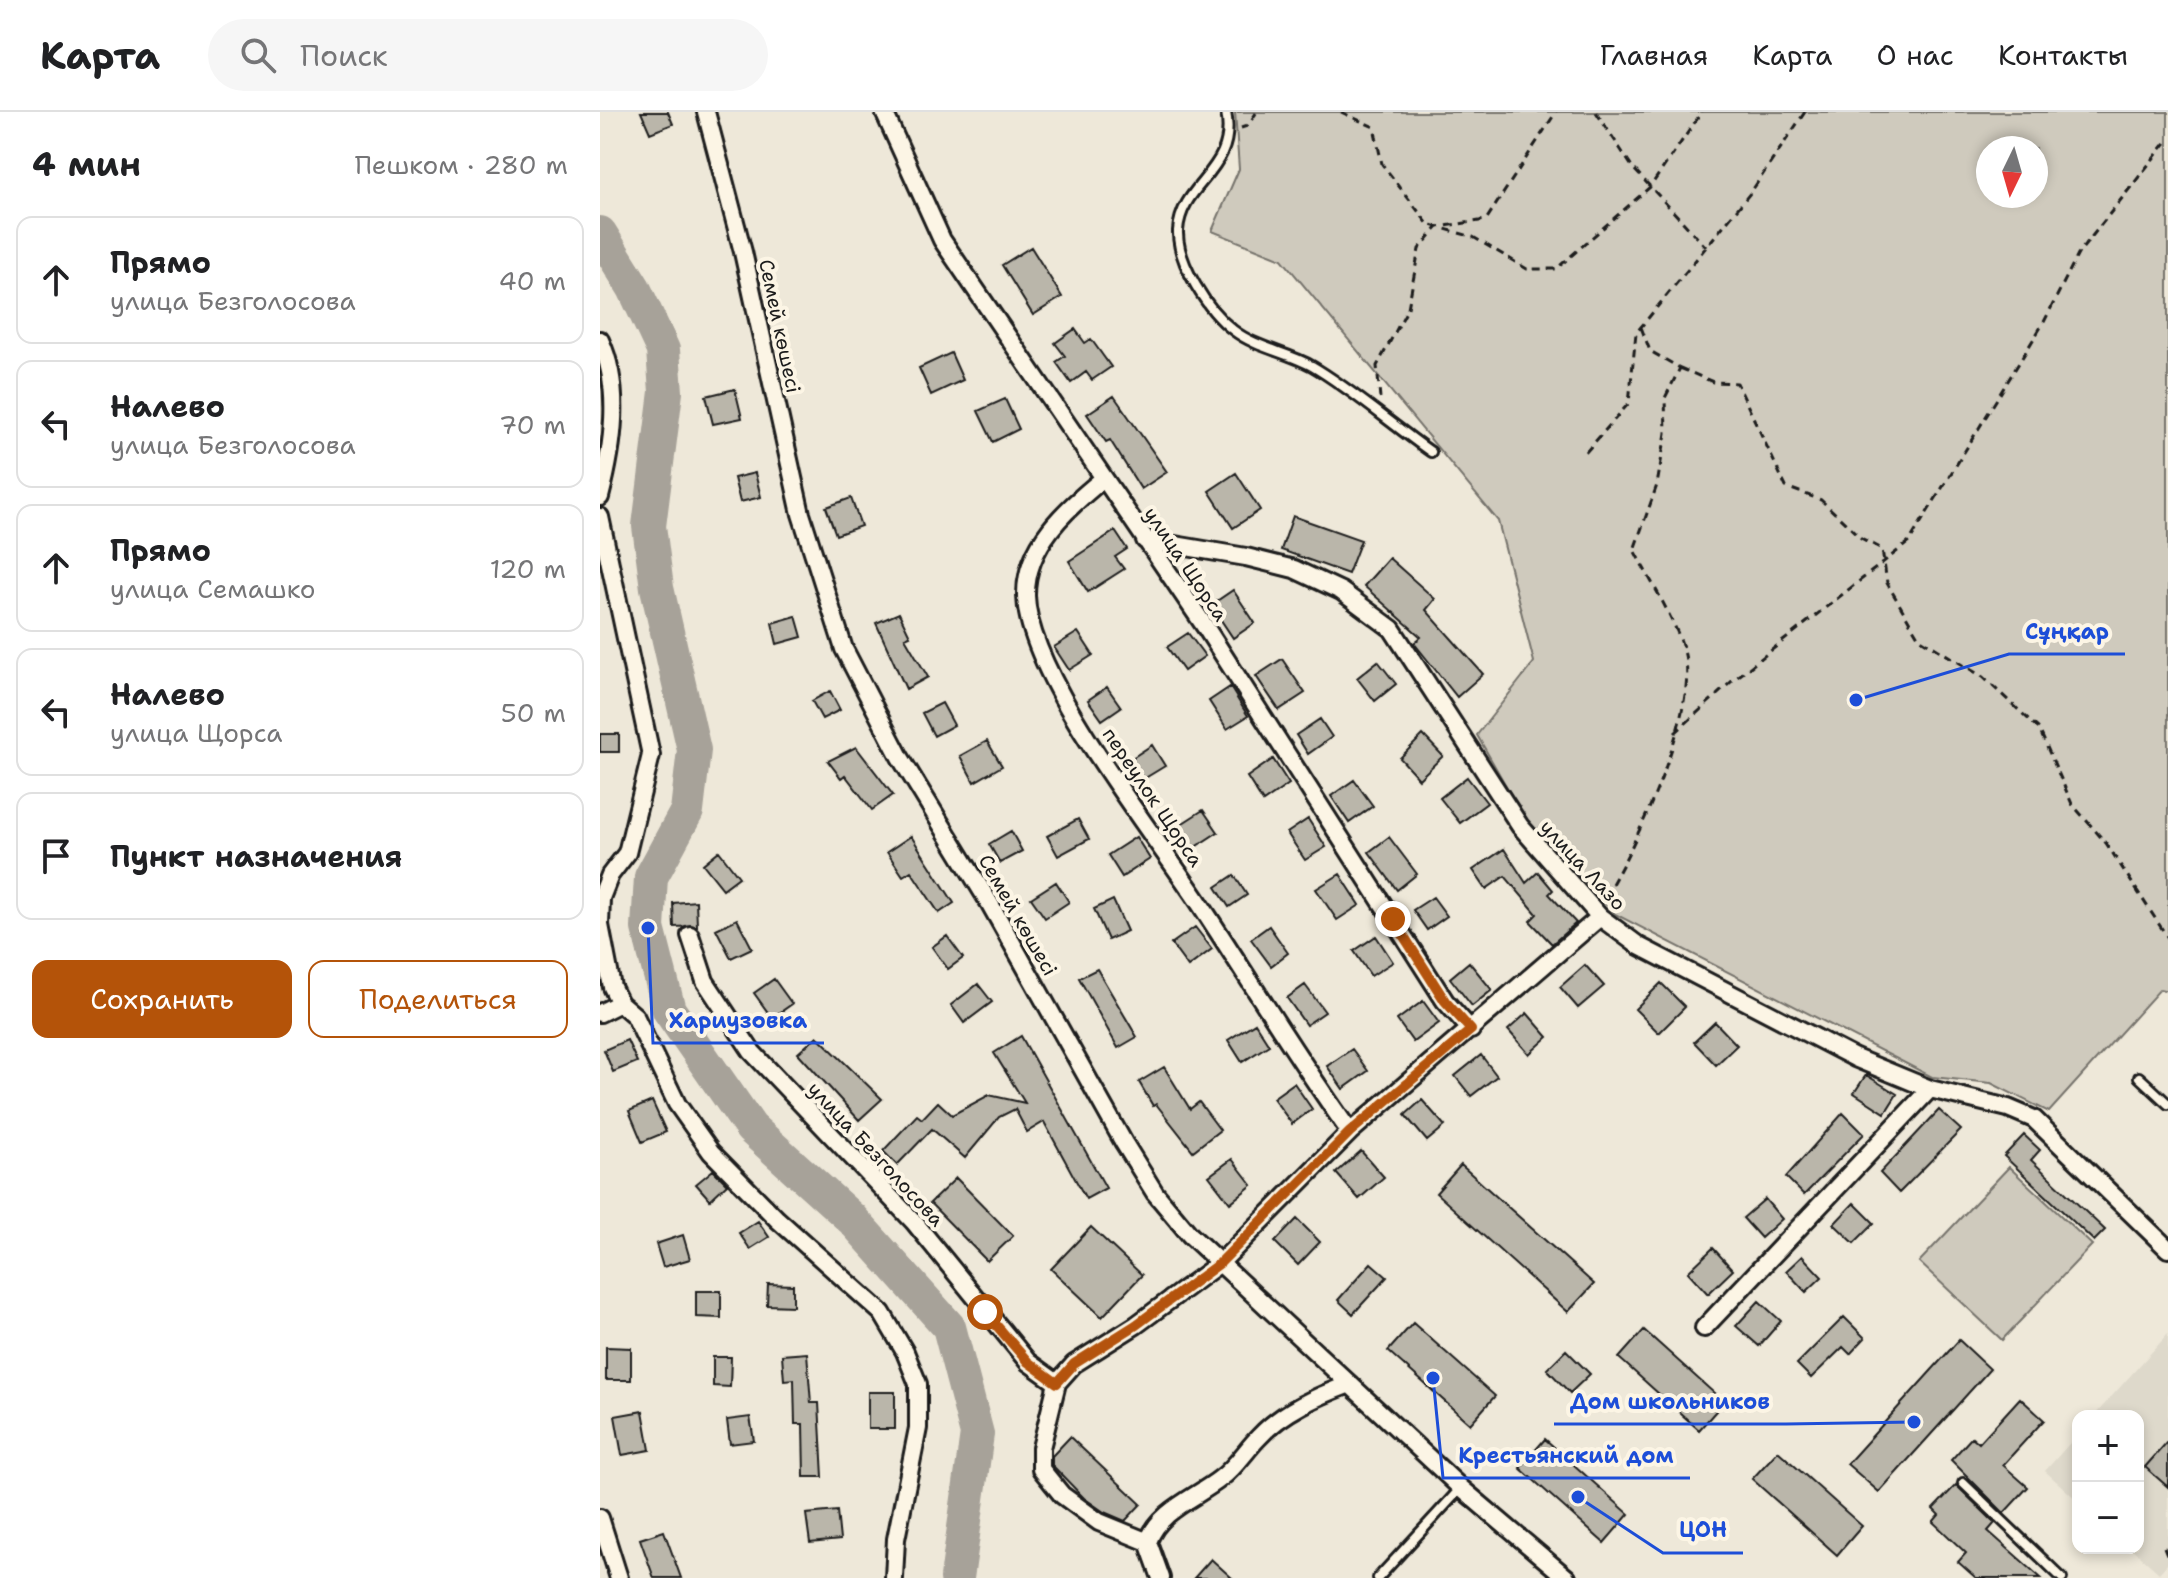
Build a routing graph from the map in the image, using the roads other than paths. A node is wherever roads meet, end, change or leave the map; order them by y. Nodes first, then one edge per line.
1 (706, 112) edge
2 (884, 112) edge
3 (1226, 112) edge
4 (600, 340) edge
5 (1431, 452) dead end
6 (1103, 479) junction
7 (600, 497) edge
8 (600, 517) edge
9 (1145, 540) junction
10 (1598, 914) junction
11 (690, 935) dead end
12 (620, 1003) junction
13 (600, 1013) edge
14 (1471, 1030) junction
15 (2139, 1077) dead end
16 (1930, 1089) junction
17 (2168, 1104) edge
18 (1350, 1132) junction
19 (2168, 1249) edge
20 (1220, 1263) junction
21 (1704, 1328) dead end
22 (1057, 1383) junction
23 (1350, 1384) junction
24 (1963, 1483) dead end
25 (1461, 1488) junction
26 (600, 1518) edge
27 (1148, 1542) junction
28 (619, 1578) edge
29 (894, 1578) edge
30 (1161, 1578) edge
31 (1378, 1578) edge
32 (1567, 1578) edge
33 (2062, 1578) edge

1 - 20 street, Семей көшесі
2 - 6 street, улица Щорса
3 - 5 lane
4 - 7 street
6 - 9 street, улица Щорса
6 - 18 street, переулок Щорса
8 - 12 street
9 - 10 street, улица Лазо
9 - 14 street, улица Щорса
10 - 14 street
10 - 16 street, улица Лазо
11 - 22 street, улица Безголосова
12 - 13 street
12 - 29 street
14 - 18 street
15 - 17 lane
16 - 19 street, улица Лазо
16 - 21 street
18 - 20 street
20 - 22 street
20 - 23 street, Семей көшесі
22 - 27 street
23 - 25 street, Семей көшесі
23 - 27 street
24 - 33 lane
25 - 31 lane
25 - 32 street, Семей көшесі
26 - 28 street
27 - 30 street

